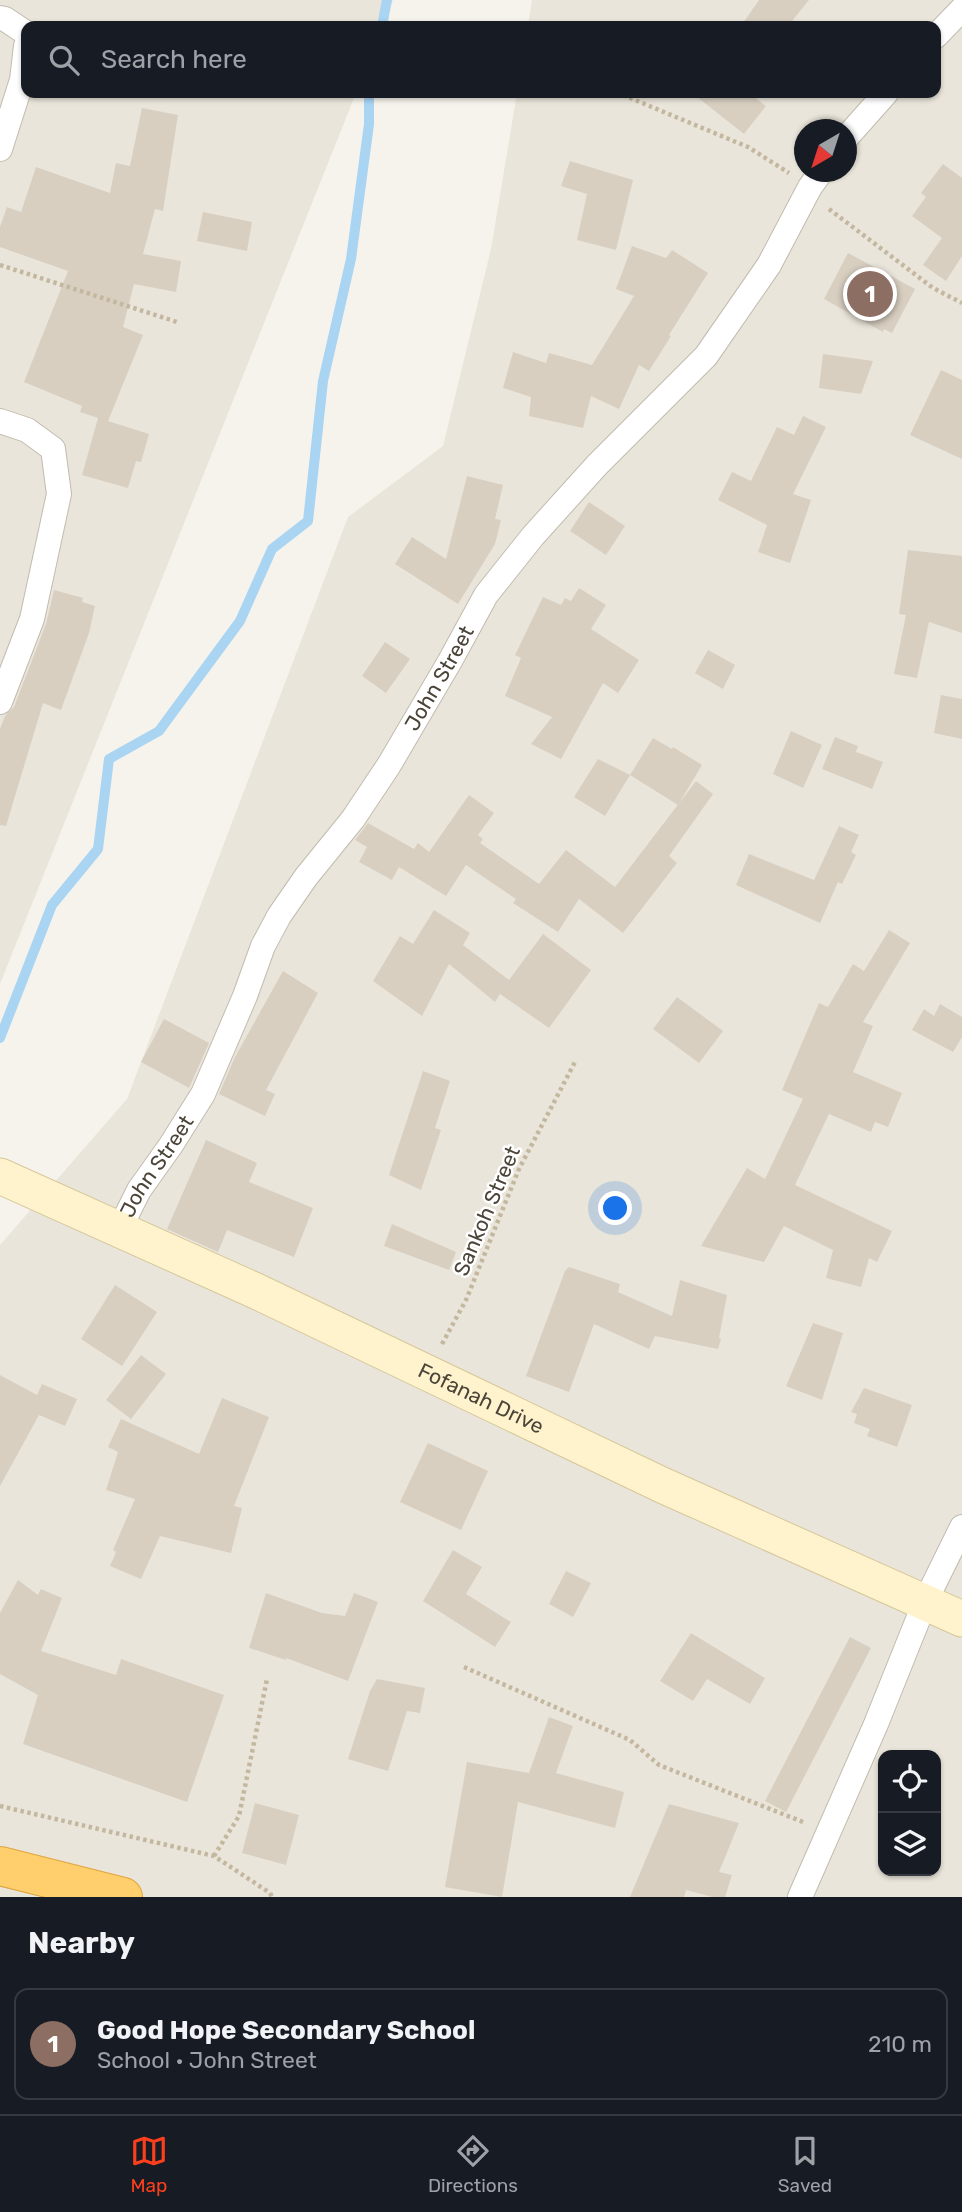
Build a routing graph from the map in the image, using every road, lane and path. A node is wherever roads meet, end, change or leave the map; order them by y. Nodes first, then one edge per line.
1 (962, 9) edge
2 (0, 18) edge
3 (21, 30) edge
4 (941, 31) edge
5 (21, 83) edge
6 (882, 98) edge
7 (857, 126) edge
8 (0, 149) edge
9 (814, 182) edge
10 (0, 265) edge
11 (177, 322) dead end
12 (0, 421) edge
13 (0, 702) edge
14 (575, 1062) dead end
15 (0, 1176) edge
16 (120, 1228) junction
17 (426, 1373) junction
18 (962, 1527) edge
19 (925, 1602) junction
20 (962, 1619) edge
21 (464, 1667) dead end
22 (267, 1679) dead end
23 (0, 1806) edge
24 (830, 1833) junction
25 (214, 1856) junction
26 (0, 1866) edge
27 (123, 1897) edge
28 (272, 1897) edge
29 (800, 1897) edge

1 - 4 street
2 - 3 street
5 - 8 street
6 - 7 street
9 - 16 street, John Street
10 - 11 path
12 - 13 street
14 - 17 path, Sankoh Street
15 - 16 street, Fofanah Drive
16 - 17 street, Fofanah Drive
17 - 19 street, Fofanah Drive
18 - 19 street
19 - 20 street, Fofanah Drive
19 - 24 street
21 - 24 path
22 - 25 path
23 - 25 path
24 - 29 street
25 - 28 path
26 - 27 highway

